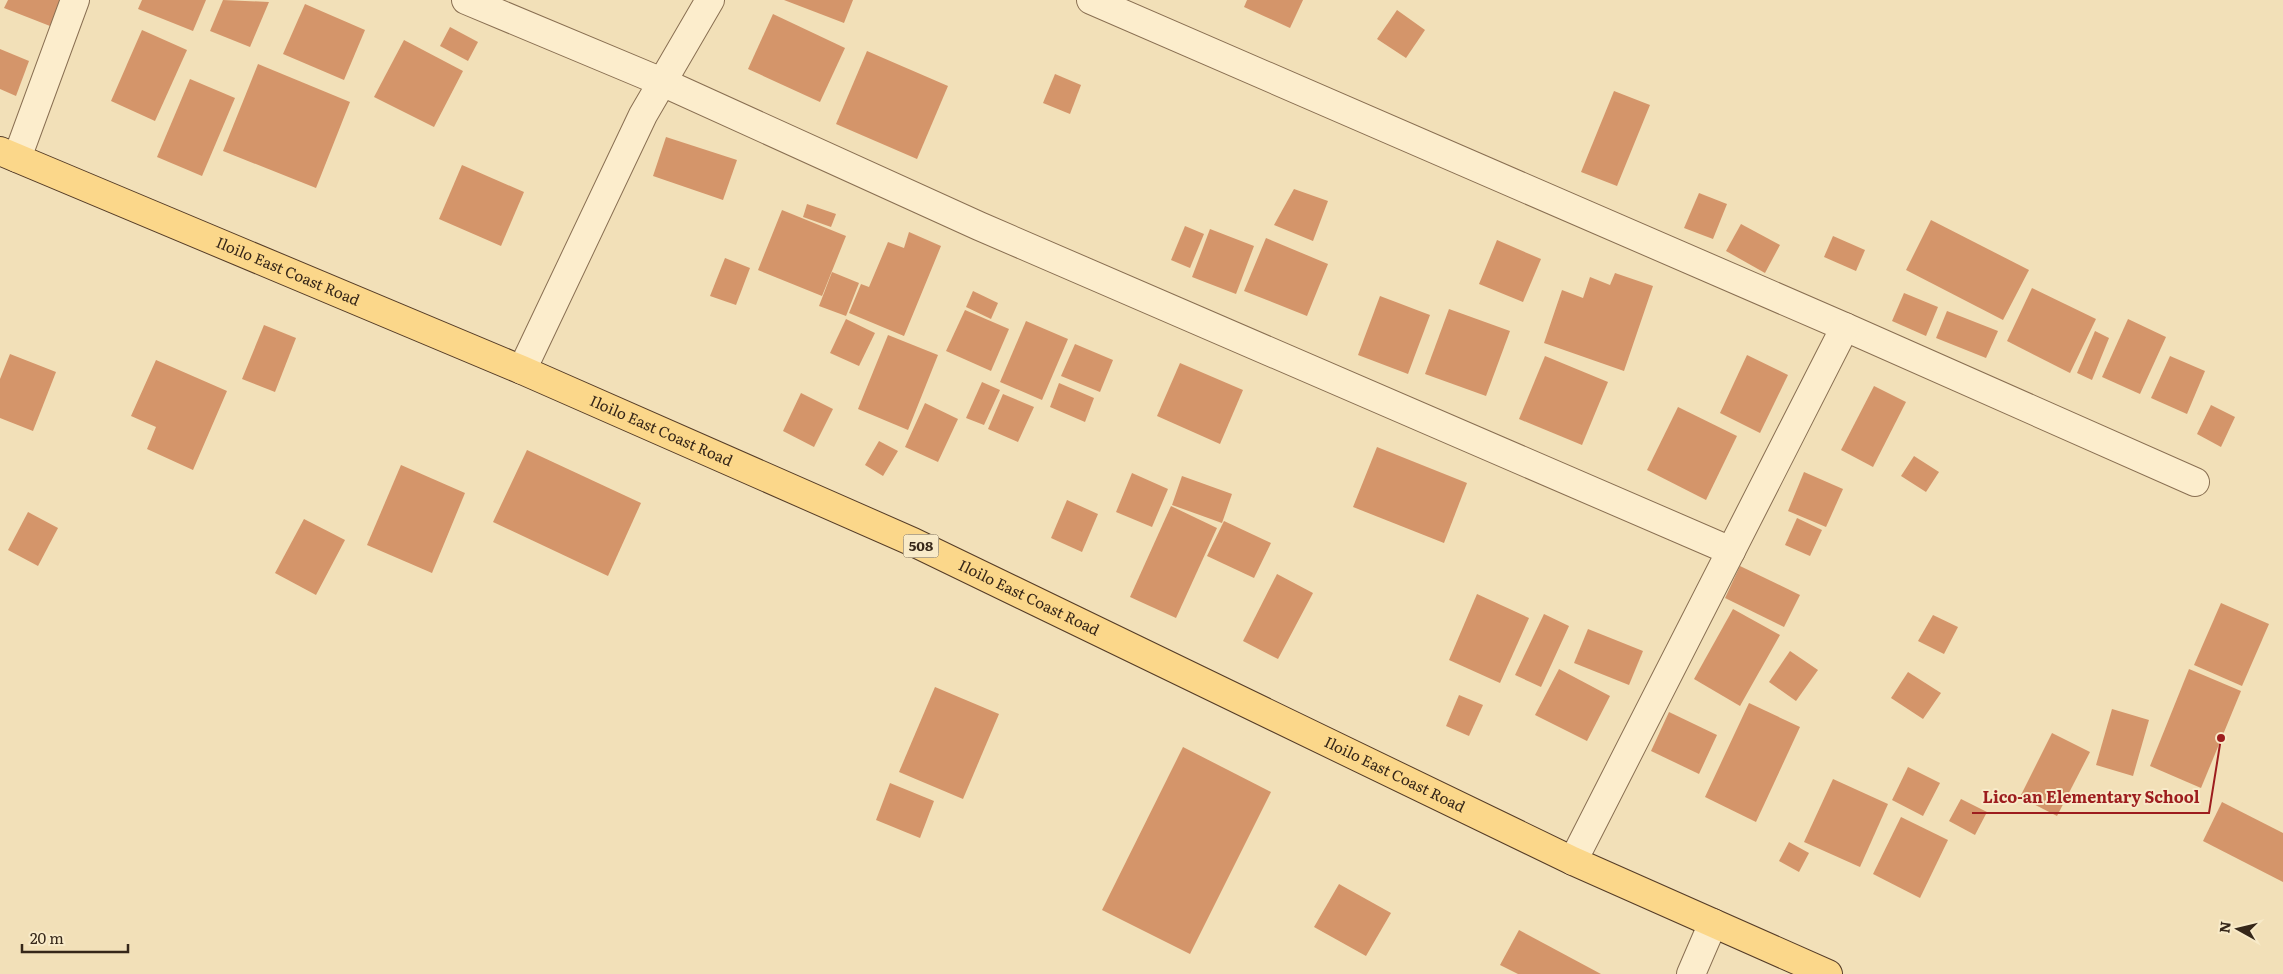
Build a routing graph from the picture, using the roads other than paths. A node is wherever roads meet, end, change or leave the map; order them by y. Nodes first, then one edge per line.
1 (75, 0) edge
2 (466, 0) edge
3 (710, 0) edge
4 (1091, 0) edge
5 (662, 82) junction
6 (9, 154) edge
7 (1845, 327) junction
8 (522, 370) junction
9 (2195, 482) dead end
10 (1731, 552) junction
11 (1573, 861) junction
12 (1713, 923) junction
13 (1691, 974) edge
14 (1828, 974) edge

1 - 6 street
2 - 5 street
3 - 5 street
4 - 7 street
5 - 8 street
5 - 10 street
6 - 8 main road, Iloilo East Coast Road / 508
7 - 9 street
7 - 10 street
8 - 11 main road, Iloilo East Coast Road / 508
10 - 11 street
11 - 12 main road, Iloilo East Coast Road / 508
12 - 13 street
12 - 14 main road, Iloilo East Coast Road / 508

